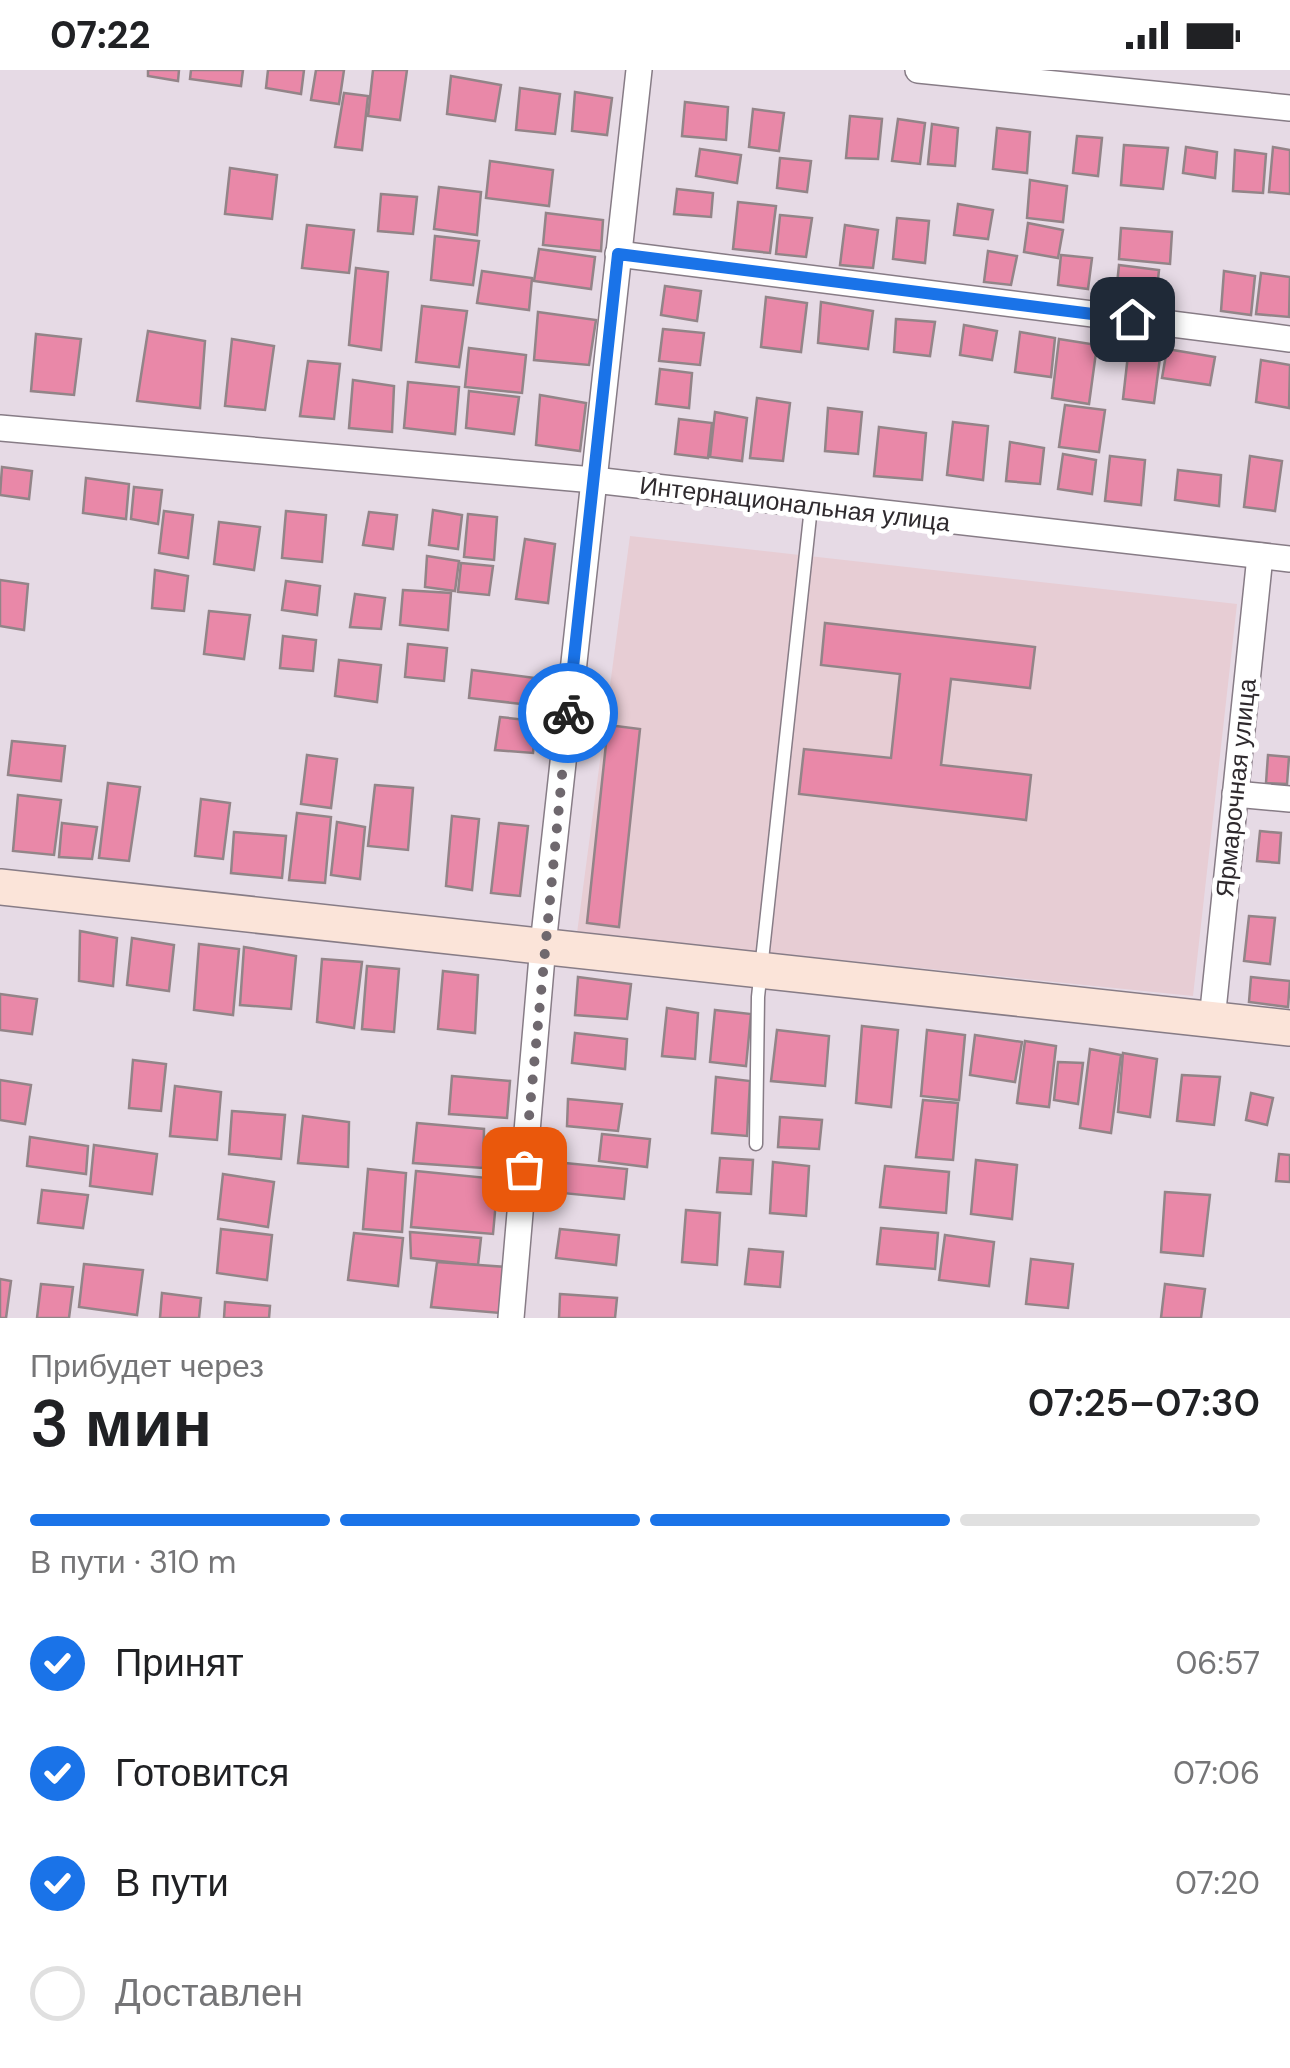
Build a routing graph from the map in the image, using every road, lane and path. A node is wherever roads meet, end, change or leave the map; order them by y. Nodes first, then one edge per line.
1 (639, 70) edge
2 (918, 70) edge
3 (1290, 108) edge
4 (618, 254) junction
5 (1290, 339) edge
6 (0, 428) edge
7 (594, 480) junction
8 (811, 508) junction
9 (1260, 556) junction
10 (1290, 558) edge
11 (1235, 794) junction
12 (1290, 799) edge
13 (0, 888) edge
14 (543, 945) junction
15 (760, 968) junction
16 (1212, 1020) junction
17 (1290, 1028) edge
18 (756, 1144) dead end
19 (512, 1318) edge

1 - 4 street
2 - 3 street
4 - 5 street
4 - 7 street
6 - 7 street, Интернациональная улица
7 - 8 street, Интернациональная улица
7 - 14 street
8 - 9 street, Интернациональная улица
8 - 15 lane
9 - 10 street, Интернациональная улица
9 - 11 street, Ярмарочная улица
11 - 12 street
11 - 16 street, Ярмарочная улица
13 - 14 main road
14 - 15 main road
14 - 19 street
15 - 16 main road
15 - 18 lane
16 - 17 main road

